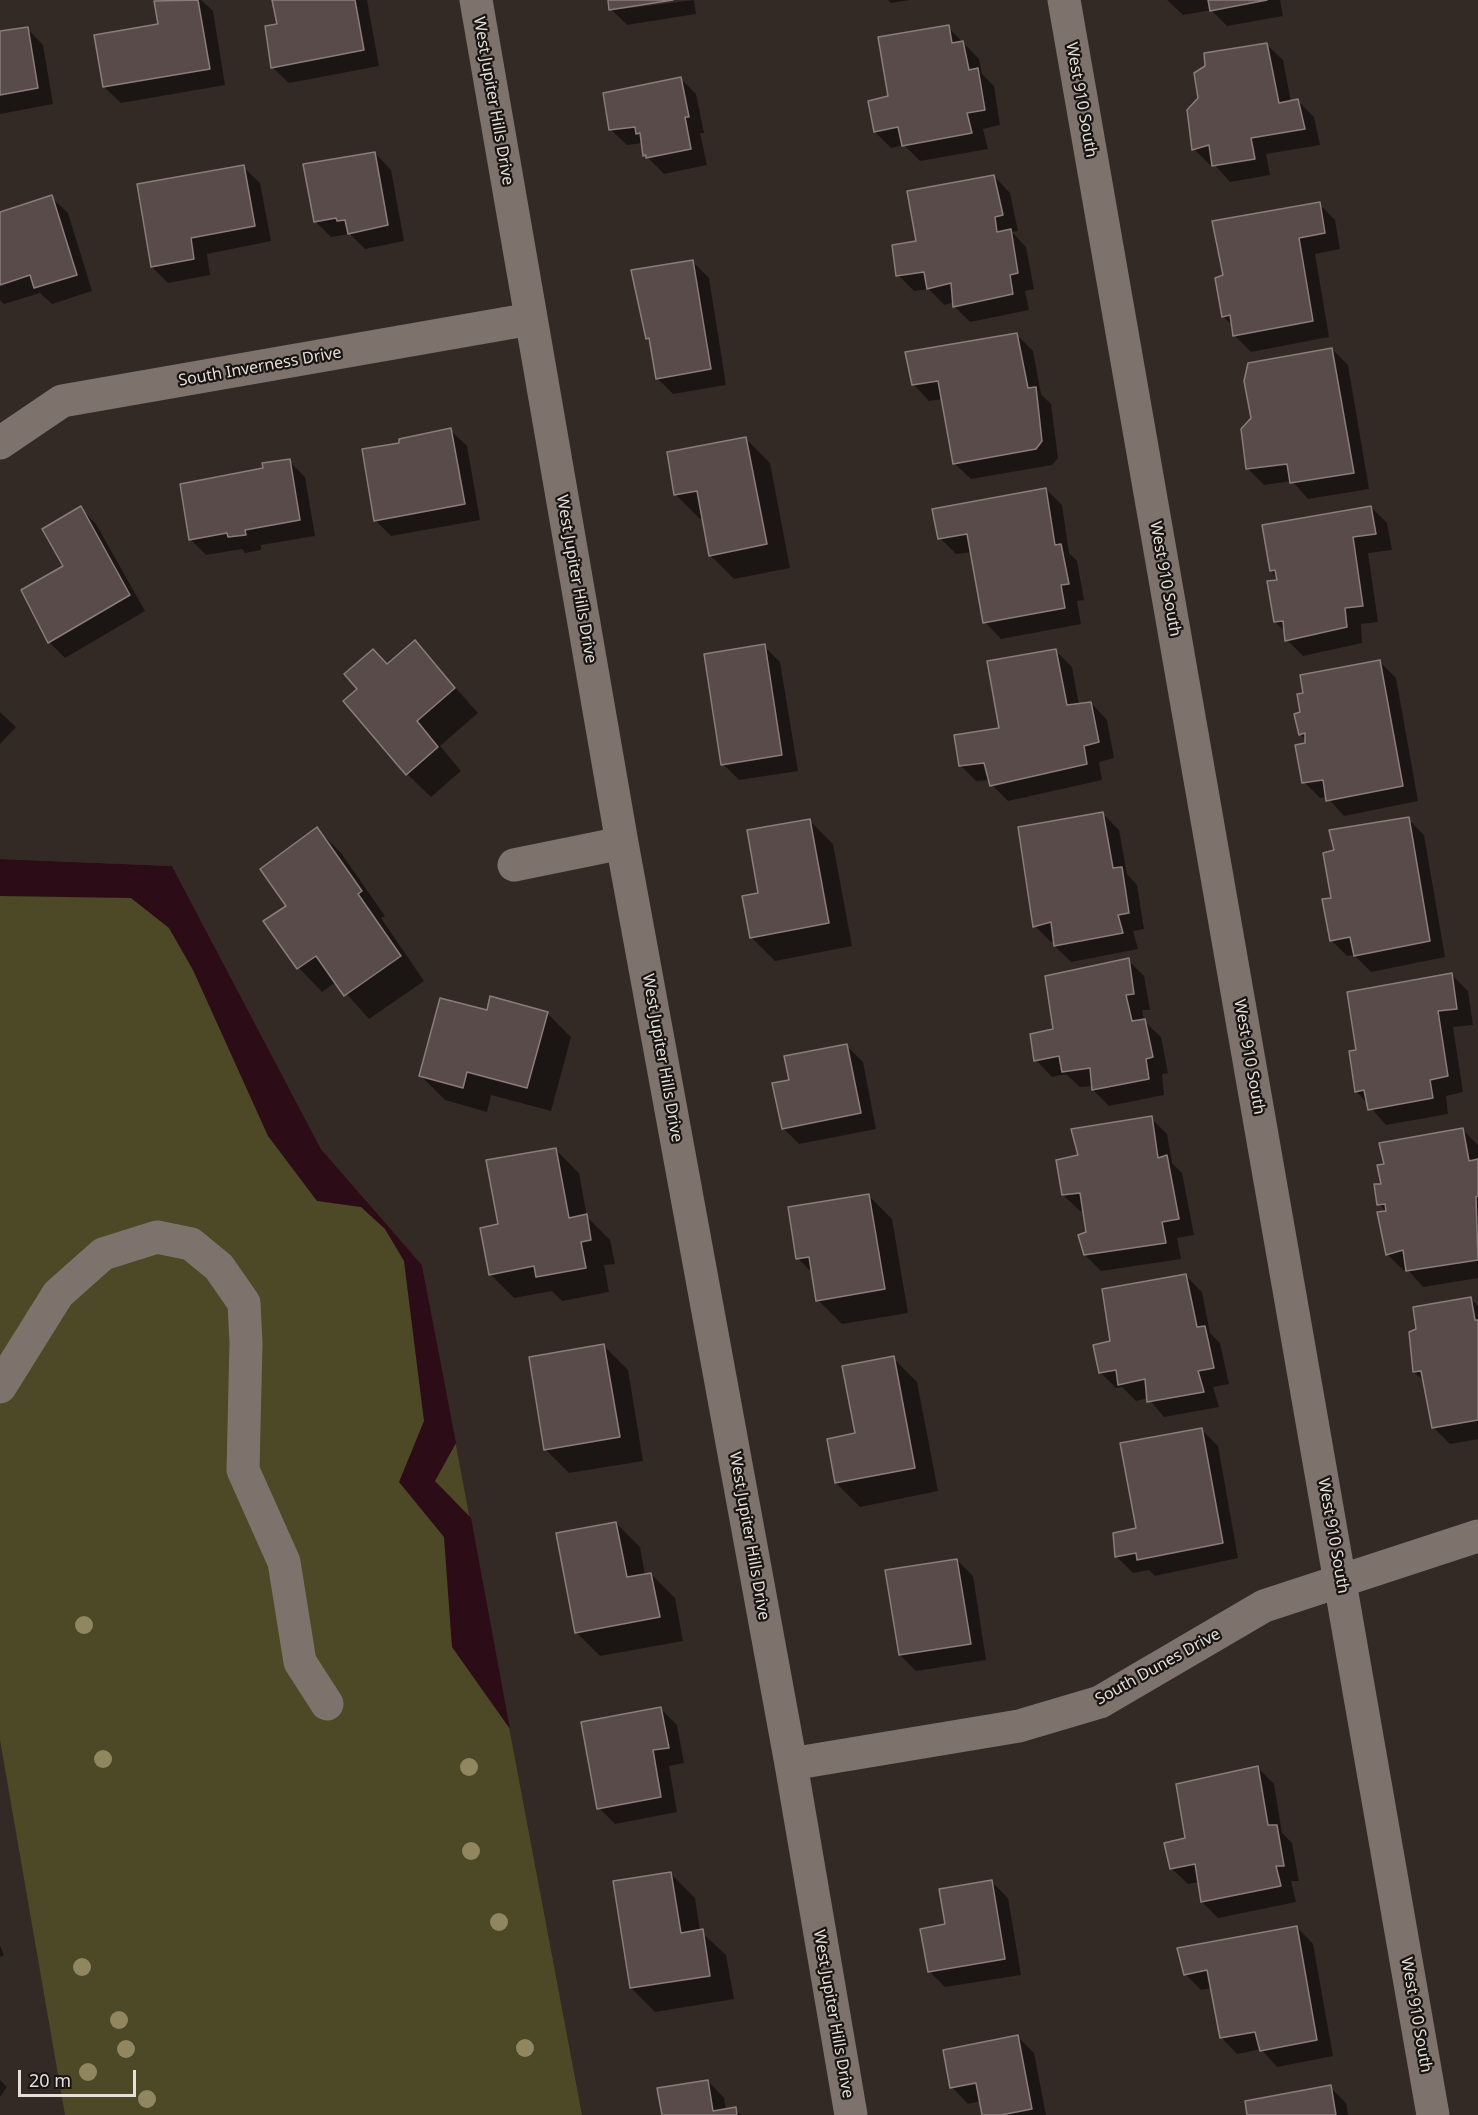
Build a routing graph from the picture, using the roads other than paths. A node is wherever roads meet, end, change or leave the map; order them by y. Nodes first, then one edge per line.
1 (476, 0) edge
2 (1064, 0) edge
3 (531, 319) junction
4 (0, 443) edge
5 (622, 843) junction
6 (514, 865) dead end
7 (0, 1387) edge
8 (1478, 1536) edge
9 (1341, 1583) junction
10 (327, 1704) dead end
11 (791, 1764) junction
12 (851, 2115) edge
13 (1433, 2115) edge

1 - 3 street, West Jupiter Hills Drive
2 - 9 street, West 910 South
3 - 4 street, South Inverness Drive
3 - 5 street, West Jupiter Hills Drive
5 - 6 street
5 - 11 street, West Jupiter Hills Drive
7 - 10 street
8 - 9 street, South Dunes Drive
9 - 11 street, South Dunes Drive
9 - 13 street, West 910 South
11 - 12 street, West Jupiter Hills Drive

